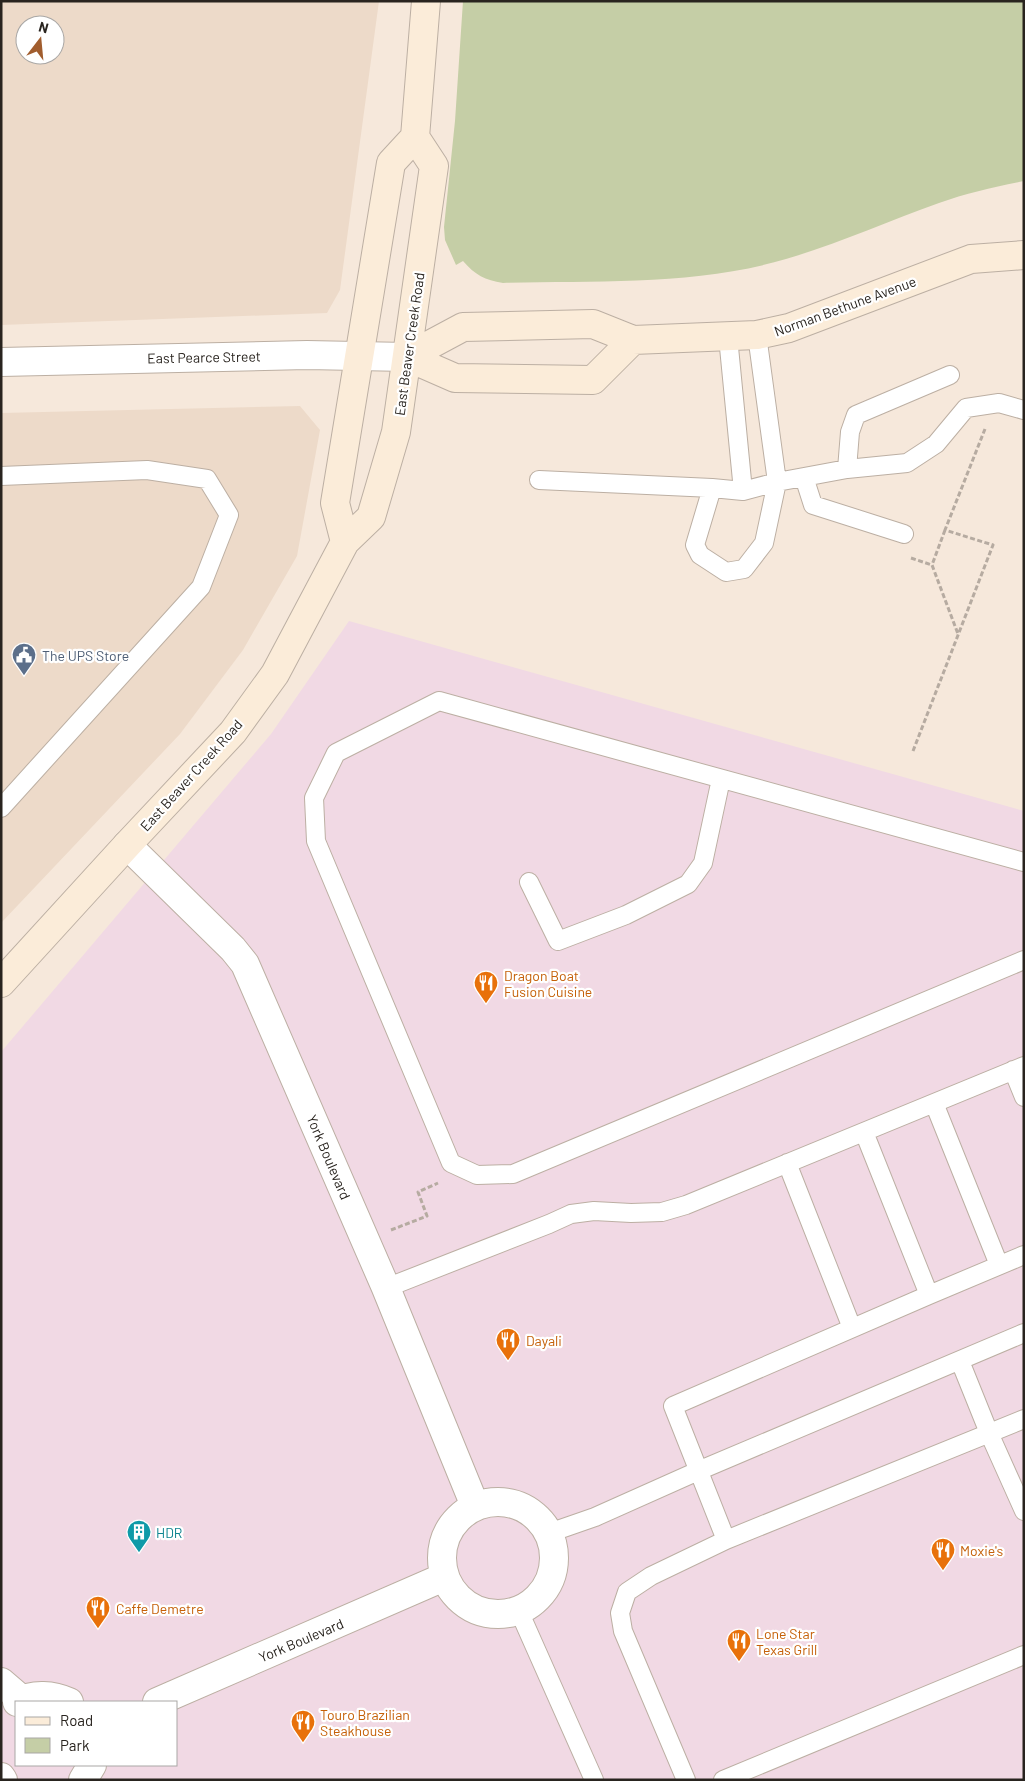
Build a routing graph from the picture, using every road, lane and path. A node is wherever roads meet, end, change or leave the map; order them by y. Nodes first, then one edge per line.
1 (426, 1) edge
2 (416, 137) junction
3 (1024, 255) edge
4 (757, 335) junction
5 (728, 336) junction
6 (632, 340) junction
7 (360, 356) junction
8 (407, 357) junction
9 (1, 362) edge
10 (950, 375) dead end
11 (984, 406) junction
12 (1024, 410) edge
13 (847, 469) junction
14 (1, 476) edge
15 (804, 477) junction
16 (539, 480) dead end
17 (777, 482) junction
18 (712, 488) junction
19 (743, 491) junction
20 (946, 530) junction
21 (904, 534) dead end
22 (346, 542) junction
23 (958, 634) junction
24 (912, 750) dead end
25 (721, 779) junction
26 (1, 808) edge
27 (126, 846) junction
28 (1024, 862) edge
29 (530, 882) dead end
30 (1024, 960) edge
31 (1, 983) edge
32 (1018, 1068) edge
33 (1024, 1097) edge
34 (934, 1103) junction
35 (864, 1132) junction
36 (788, 1163) junction
37 (465, 1170) junction
38 (365, 1241) junction
39 (1024, 1255) edge
40 (1000, 1265) junction
41 (386, 1288) junction
42 (929, 1295) junction
43 (852, 1328) junction
44 (1024, 1334) edge
45 (960, 1361) junction
46 (1024, 1418) edge
47 (989, 1434) junction
48 (698, 1471) junction
49 (475, 1506) junction
50 (1024, 1511) edge
51 (549, 1533) junction
52 (726, 1540) junction
53 (444, 1577) junction
54 (519, 1611) junction
55 (1024, 1655) edge
56 (1, 1682) edge
57 (18, 1701) edge
58 (23, 1701) edge
59 (66, 1701) edge
60 (159, 1701) edge
61 (15, 1704) edge
62 (1, 1717) edge
63 (91, 1766) edge
64 (747, 1775) edge
65 (83, 1780) edge
66 (594, 1780) edge
67 (686, 1780) edge
68 (723, 1780) edge

1 - 2 street
2 - 7 street
2 - 8 street, East Beaver Creek Road
3 - 4 street, Norman Bethune Avenue
4 - 5 street, Norman Bethune Avenue
4 - 17 lane
5 - 6 street, Norman Bethune Avenue
5 - 19 lane
6 - 8 street, Norman Bethune Avenue
6 - 8 street
7 - 8 street, East Pearce Street
7 - 9 street, East Pearce Street
7 - 22 street
8 - 22 street, East Beaver Creek Road
10 - 13 lane
11 - 12 lane
11 - 13 lane
11 - 20 path
13 - 15 lane
14 - 26 lane
15 - 17 lane
15 - 21 lane
16 - 18 lane
17 - 18 lane
17 - 19 lane
18 - 19 lane
20 - 23 path
20 - 23 path
22 - 27 street, East Beaver Creek Road
23 - 24 path
25 - 28 lane
25 - 29 lane
25 - 37 lane
27 - 31 street, East Beaver Creek Road
27 - 38 street, York Boulevard
30 - 37 lane
32 - 33 lane
32 - 34 lane
34 - 35 lane
34 - 40 lane
35 - 36 lane
35 - 42 lane
36 - 41 lane
36 - 43 lane
37 - 38 path
38 - 41 street, York Boulevard
39 - 40 lane
40 - 42 lane
41 - 49 street, York Boulevard
42 - 43 lane
43 - 48 lane
44 - 45 lane
45 - 47 lane
45 - 48 lane
46 - 47 lane
47 - 50 lane
47 - 52 lane
48 - 51 lane
48 - 52 lane
49 - 51 street
49 - 53 street
51 - 54 street
52 - 67 lane
53 - 54 street
53 - 60 street, York Boulevard
54 - 66 lane
55 - 64 lane
56 - 57 street
58 - 59 street
61 - 62 street
63 - 65 street
64 - 68 lane

